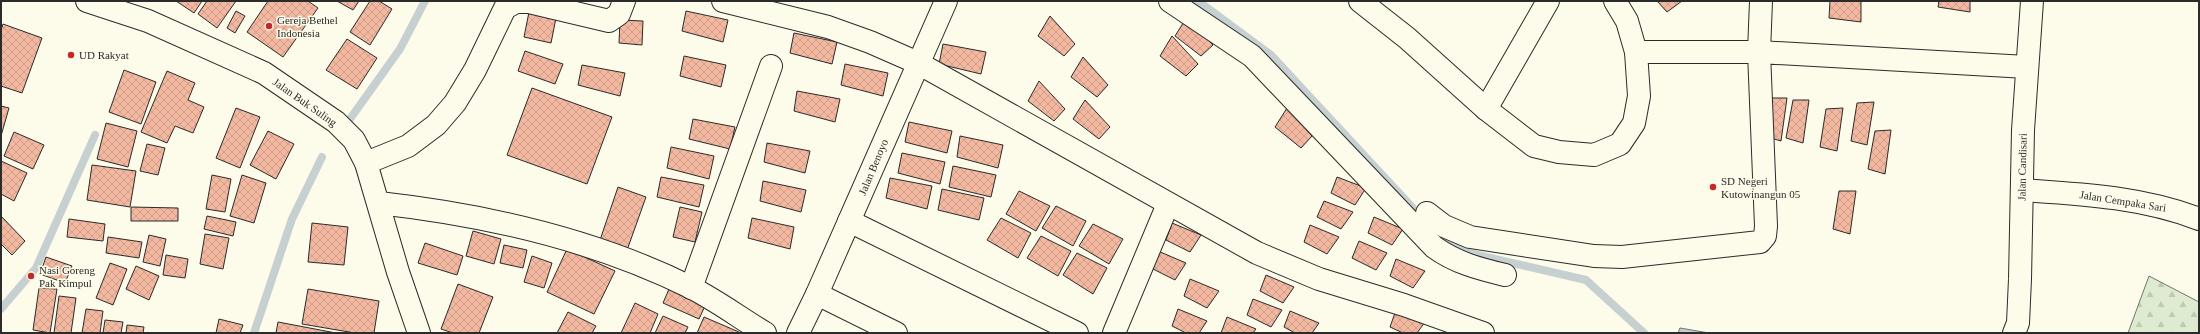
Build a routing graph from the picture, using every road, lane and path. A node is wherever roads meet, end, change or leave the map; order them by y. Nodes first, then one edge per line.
1 (87, 1) edge
2 (624, 1) edge
3 (723, 1) edge
4 (946, 1) edge
5 (1170, 1) edge
6 (1360, 1) edge
7 (1548, 1) edge
8 (1615, 1) edge
9 (1761, 1) edge
10 (2032, 1) edge
11 (1636, 52) junction
12 (1759, 52) junction
13 (918, 63) junction
14 (771, 66) dead end
15 (2027, 67) junction
16 (1486, 109) junction
17 (366, 163) junction
18 (2022, 190) junction
19 (379, 203) junction
20 (1168, 204) junction
21 (1427, 213) dead end
22 (2199, 219) edge
23 (850, 221) junction
24 (1465, 250) junction
25 (1505, 275) dead end
26 (691, 288) junction
27 (817, 294) junction
28 (416, 330) edge
29 (765, 333) edge
30 (798, 333) edge
31 (896, 333) edge
32 (1076, 333) edge
33 (1114, 333) edge
34 (1483, 333) edge
35 (2014, 333) edge

1 - 17 street, Jalan Buk Suling
2 - 17 street
3 - 13 street
4 - 13 street, Jalan Benoyo
5 - 24 street
6 - 16 street
7 - 16 street
8 - 11 street
9 - 12 street
10 - 15 street, Jalan Candisari
11 - 12 street
11 - 16 street
12 - 15 street
12 - 24 street
13 - 20 street
13 - 23 street, Jalan Benoyo
14 - 26 street
15 - 18 street, Jalan Candisari
17 - 19 street, Jalan Buk Suling
18 - 22 street, Jalan Cempaka Sari
18 - 35 street, Jalan Candisari
19 - 26 street
19 - 28 street, Jalan Buk Suling
20 - 33 street
20 - 34 street
21 - 24 street
23 - 27 street, Jalan Benoyo
23 - 32 street
24 - 25 street
26 - 29 street
27 - 30 street, Jalan Benoyo
27 - 31 street

